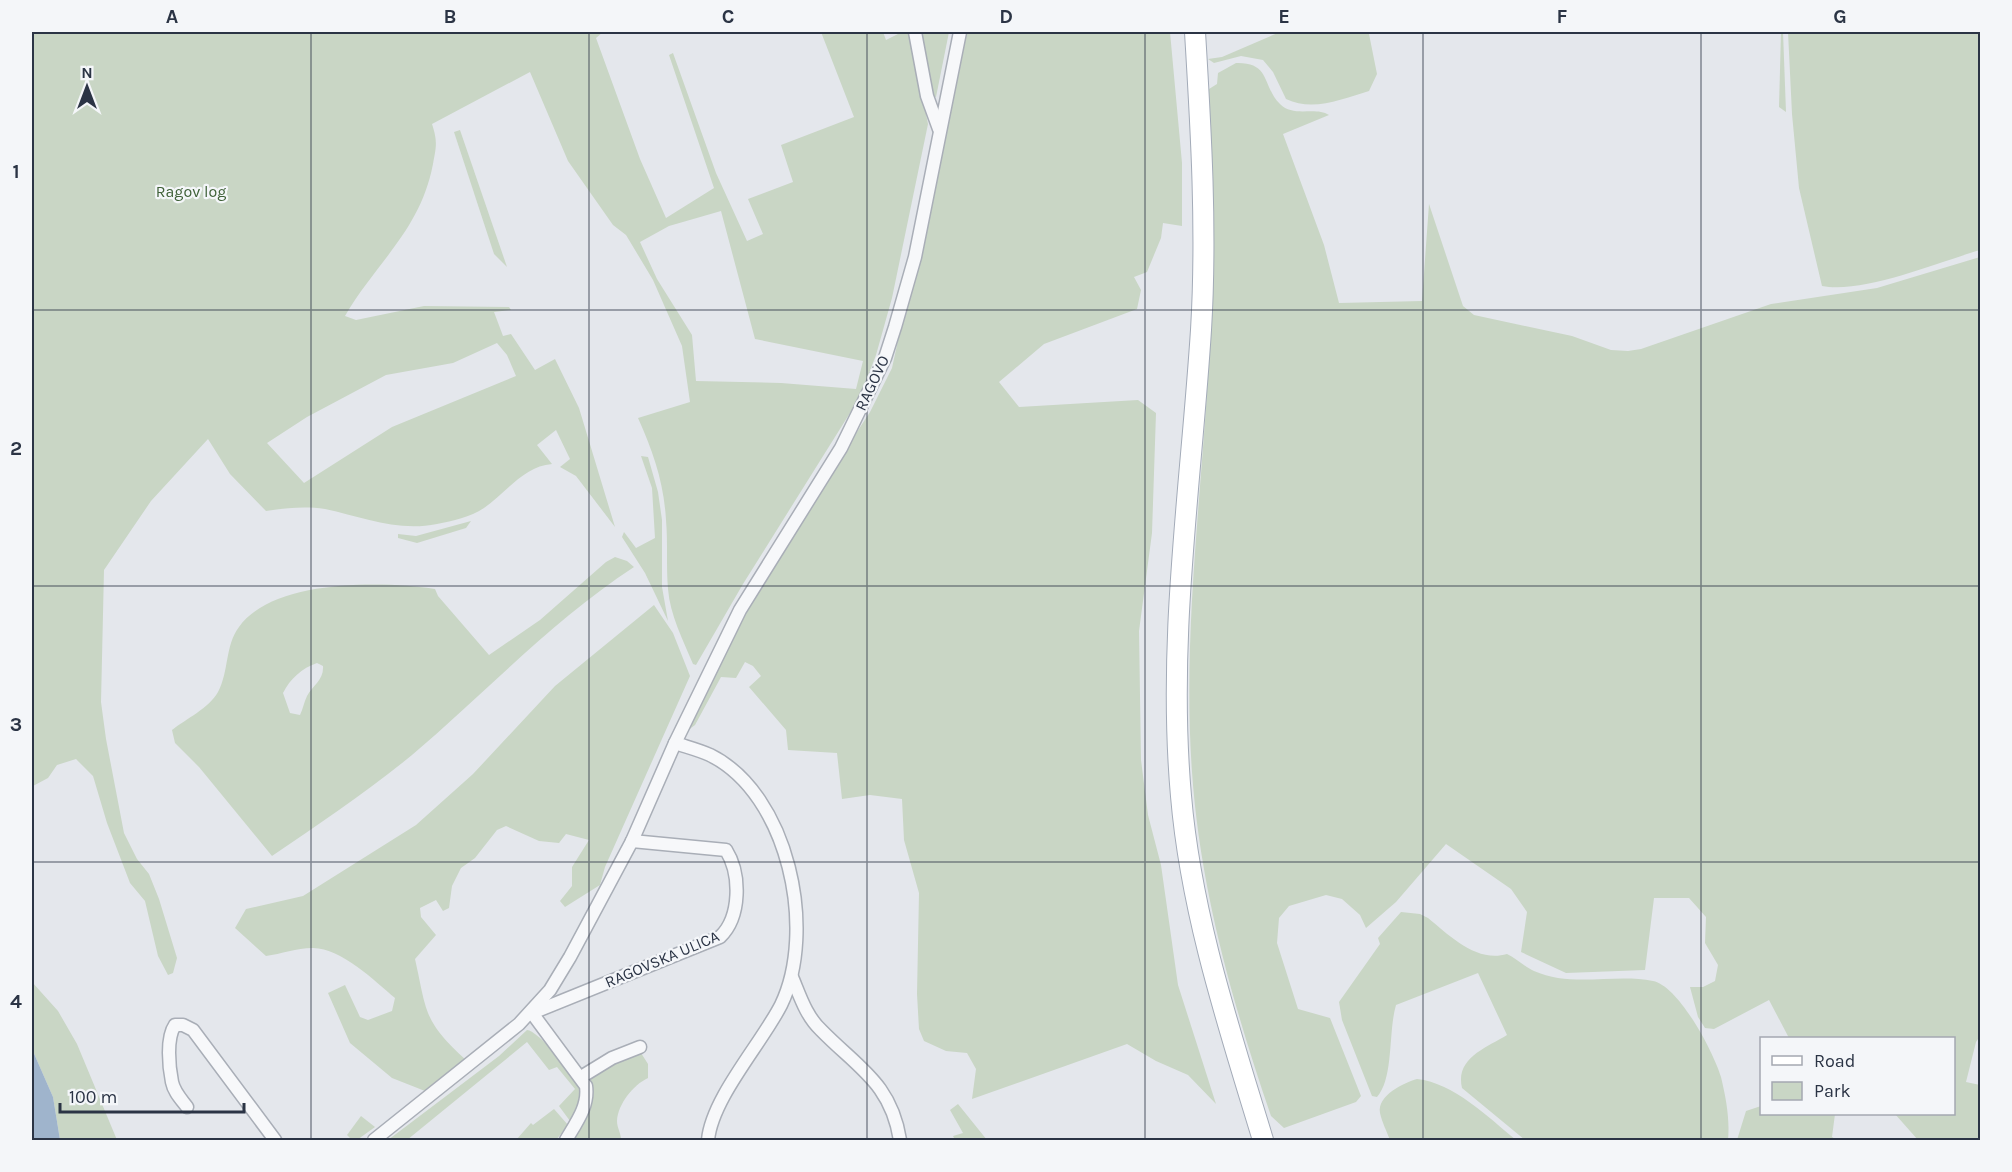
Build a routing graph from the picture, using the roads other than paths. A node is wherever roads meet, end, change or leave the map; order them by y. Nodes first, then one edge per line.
1 (915, 32) edge
2 (960, 32) edge
3 (1195, 32) edge
4 (939, 129) junction
5 (740, 610) joint
6 (675, 743) junction
7 (632, 841) junction
8 (792, 977) junction
9 (532, 1013) junction
10 (640, 1047) dead end
11 (581, 1077) junction
12 (187, 1107) dead end
13 (275, 1140) edge
14 (374, 1140) edge
15 (566, 1140) edge
16 (708, 1140) edge
17 (900, 1140) edge
18 (1263, 1140) edge

1 - 4 street
2 - 4 street, RAGOVO
3 - 18 main road
4 - 5 street, RAGOVO
5 - 6 street, RAGOVSKA ULICA
6 - 7 street, RAGOVSKA ULICA
6 - 8 street
7 - 9 street, RAGOVSKA ULICA
7 - 9 street, RAGOVSKA ULICA
8 - 16 street
8 - 17 street
9 - 11 street
9 - 14 street, RAGOVSKA ULICA
10 - 11 street
11 - 15 street
12 - 13 street

